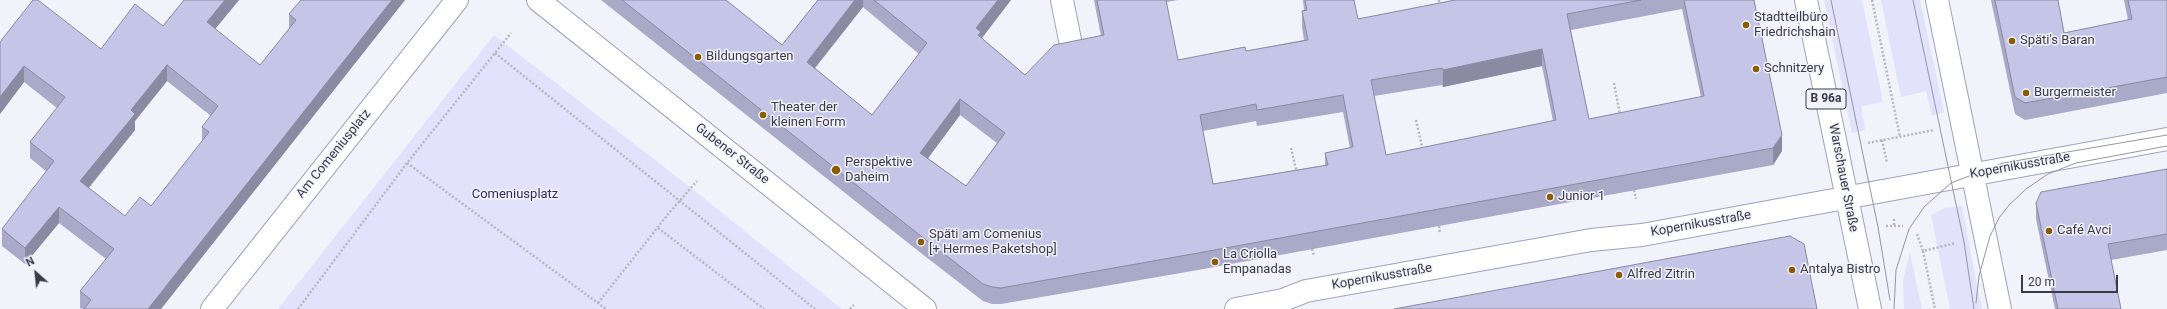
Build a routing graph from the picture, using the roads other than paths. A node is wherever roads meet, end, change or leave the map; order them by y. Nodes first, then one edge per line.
1 (457, 0) edge
2 (538, 0) edge
3 (1062, 0) edge
4 (1806, 0) edge
5 (1937, 0) edge
6 (560, 7) edge
7 (1071, 45) edge
8 (2167, 139) edge
9 (1972, 174) junction
10 (1846, 198) junction
11 (212, 309) edge
12 (925, 309) edge
13 (1236, 309) edge
14 (1870, 309) edge
15 (2000, 309) edge

1 - 11 street, Am Comeniusplatz
2 - 6 street, Gubener Straße
3 - 7 street
4 - 10 street, Warschauer Straße / B 96a
5 - 9 street
6 - 12 street, Gubener Straße
8 - 9 street, Kopernikusstraße
9 - 10 street, Kopernikusstraße
9 - 15 street
10 - 13 street, Kopernikusstraße
10 - 14 street, Warschauer Straße / B 96a

